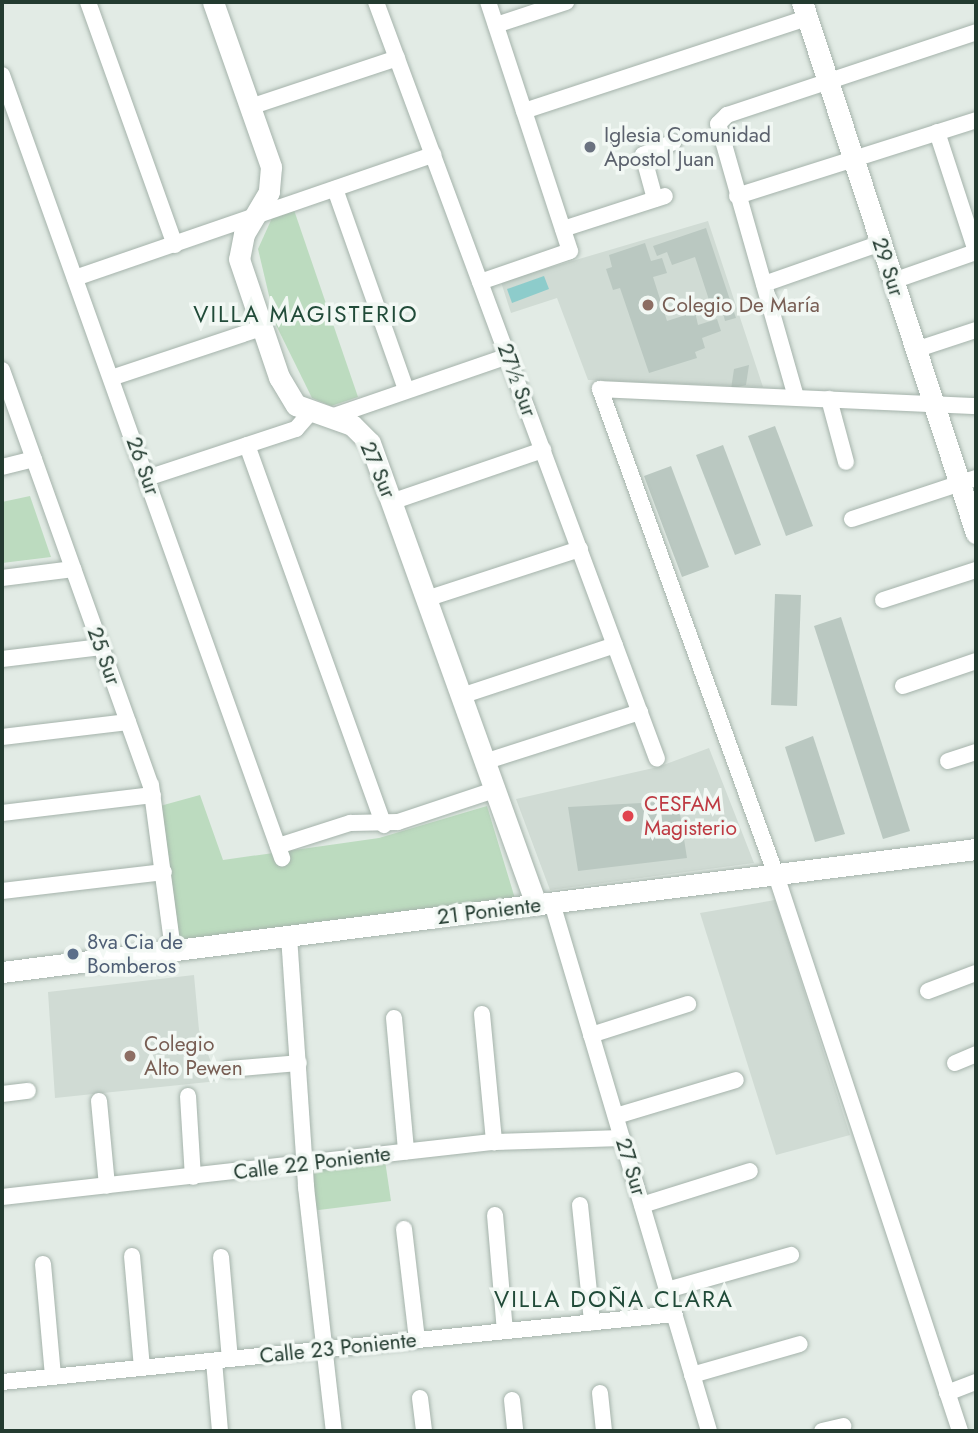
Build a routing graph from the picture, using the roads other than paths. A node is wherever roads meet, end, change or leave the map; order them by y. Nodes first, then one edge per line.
1 (88, 2) edge
2 (213, 2) edge
3 (376, 2) edge
4 (488, 2) edge
5 (566, 2) edge
6 (805, 10) edge
7 (496, 25) junction
8 (976, 32) edge
9 (397, 58) junction
10 (2, 75) edge
11 (828, 81) junction
12 (250, 107) junction
13 (524, 111) junction
14 (976, 120) edge
15 (937, 132) junction
16 (673, 142) dead end
17 (433, 155) junction
18 (853, 159) junction
19 (335, 189) junction
20 (737, 196) junction
21 (254, 219) junction
22 (563, 229) junction
23 (881, 243) junction
24 (175, 245) junction
25 (976, 251) edge
26 (75, 278) junction
27 (893, 281) junction
28 (481, 282) junction
29 (764, 284) junction
30 (261, 328) junction
31 (976, 330) edge
32 (915, 350) junction
33 (508, 356) junction
34 (2, 370) edge
35 (111, 378) junction
36 (5, 388) edge
37 (406, 389) junction
38 (796, 397) junction
39 (829, 399) junction
40 (933, 403) junction
41 (976, 406) edge
42 (320, 415) junction
43 (247, 445) junction
44 (543, 450) junction
45 (34, 459) junction
46 (846, 462) dead end
47 (2, 467) edge
48 (147, 478) junction
49 (968, 481) edge
50 (391, 502) junction
51 (852, 519) dead end
52 (976, 533) edge
53 (580, 549) junction
54 (73, 569) junction
55 (976, 569) edge
56 (2, 578) edge
57 (426, 599) junction
58 (883, 600) dead end
59 (615, 645) junction
60 (101, 647) junction
61 (2, 659) edge
62 (976, 661) edge
63 (903, 686) dead end
64 (461, 696) junction
65 (640, 712) junction
66 (128, 722) junction
67 (2, 737) edge
68 (976, 752) edge
69 (657, 759) dead end
70 (948, 761) dead end
71 (484, 762) junction
72 (494, 790) junction
73 (153, 795) junction
74 (2, 813) edge
75 (384, 825) junction
76 (976, 849) edge
77 (164, 872) junction
78 (776, 875) junction
79 (2, 891) edge
80 (544, 904) junction
81 (289, 936) junction
82 (173, 950) junction
83 (2, 972) edge
84 (976, 972) edge
85 (928, 991) dead end
86 (688, 1004) dead end
87 (482, 1014) dead end
88 (394, 1018) dead end
89 (591, 1035) junction
90 (976, 1054) edge
91 (299, 1063) junction
92 (955, 1063) dead end
93 (228, 1069) dead end
94 (736, 1080) dead end
95 (27, 1090) dead end
96 (2, 1094) edge
97 (188, 1096) dead end
98 (99, 1101) dead end
99 (616, 1116) junction
100 (622, 1138) junction
101 (494, 1142) junction
102 (406, 1151) junction
103 (304, 1164) junction
104 (750, 1171) dead end
105 (193, 1177) junction
106 (107, 1186) junction
107 (2, 1197) edge
108 (580, 1205) dead end
109 (642, 1205) junction
110 (495, 1215) dead end
111 (404, 1228) dead end
112 (791, 1255) dead end
113 (132, 1256) dead end
114 (221, 1257) dead end
115 (43, 1264) dead end
116 (667, 1290) junction
117 (675, 1314) junction
118 (592, 1322) junction
119 (505, 1331) junction
120 (417, 1340) junction
121 (800, 1344) dead end
122 (325, 1349) junction
123 (222, 1360) junction
124 (142, 1368) junction
125 (692, 1375) junction
126 (53, 1377) junction
127 (2, 1382) edge
128 (976, 1382) edge
129 (600, 1393) dead end
130 (947, 1393) junction
131 (420, 1398) dead end
132 (512, 1400) dead end
133 (843, 1426) dead end
134 (220, 1431) edge
135 (334, 1431) edge
136 (424, 1431) edge
137 (515, 1431) edge
138 (604, 1431) edge
139 (709, 1431) edge
140 (822, 1431) edge
141 (960, 1431) edge

1 - 24 street
2 - 12 street, 27 Sur
3 - 9 street, 27½ Sur
4 - 7 street
5 - 7 street
6 - 11 street, 29 Sur
6 - 13 street
7 - 13 street
8 - 11 street
9 - 12 street
9 - 17 street, 27½ Sur
10 - 26 street, 26 Sur
11 - 18 street, 29 Sur
11 - 20 street
12 - 21 street, 27 Sur
13 - 22 street
14 - 15 street
15 - 18 street
15 - 25 street
16 - 22 street
17 - 19 street
17 - 28 street, 27½ Sur
18 - 20 street
18 - 23 street, 29 Sur
19 - 21 street
19 - 37 street
20 - 29 street
21 - 24 street
21 - 30 street, 27 Sur
22 - 28 street
23 - 27 street, 29 Sur
23 - 29 street
24 - 26 street
25 - 27 street
26 - 35 street, 26 Sur
27 - 32 street, 29 Sur
28 - 33 street, 27½ Sur
29 - 38 street
30 - 35 street
30 - 42 street, 27 Sur
31 - 32 street
32 - 40 street, 29 Sur
33 - 37 street
33 - 44 street, 27½ Sur
34 - 36 street, 25 Sur
35 - 48 street, 26 Sur
36 - 45 street, 25 Sur
37 - 42 street
38 - 39 street
38 - 78 street
39 - 40 street
39 - 46 street
40 - 41 street
40 - 49 street, 29 Sur
42 - 43 street
42 - 50 street, 27 Sur
43 - 48 street
43 - 75 street
44 - 50 street
44 - 53 street, 27½ Sur
45 - 47 street
45 - 54 street, 25 Sur
48 - 75 street, 26 Sur
49 - 51 street
49 - 52 street, 29 Sur
50 - 57 street, 27 Sur
53 - 57 street
53 - 59 street, 27½ Sur
54 - 56 street
54 - 60 street, 25 Sur
55 - 58 street
57 - 64 street, 27 Sur
59 - 64 street
59 - 65 street, 27½ Sur
60 - 61 street
60 - 66 street, 25 Sur
62 - 63 street
64 - 71 street, 27 Sur
65 - 69 street, 27½ Sur
65 - 71 street
66 - 67 street
66 - 73 street, 25 Sur
68 - 70 street
71 - 72 street, 27 Sur
72 - 75 street
72 - 80 street, 27 Sur
73 - 74 street
73 - 77 street, 25 Sur
76 - 78 street, 21 Poniente
77 - 79 street
77 - 82 street, 25 Sur
78 - 80 street, 21 Poniente
78 - 130 street
80 - 81 street, 21 Poniente
80 - 89 street, 27 Sur
81 - 82 street, 21 Poniente
81 - 91 street
82 - 83 street, 21 Poniente
84 - 85 street
86 - 89 street
87 - 101 street
88 - 102 street
89 - 99 street, 27 Sur
90 - 92 street
91 - 93 street
91 - 103 street
94 - 99 street
95 - 96 street
97 - 105 street
98 - 106 street
99 - 100 street, 27 Sur
100 - 101 street, Calle 22 Poniente
100 - 109 street, 27 Sur
101 - 102 street, Calle 22 Poniente
102 - 103 street, Calle 22 Poniente
103 - 105 street, Calle 22 Poniente
103 - 122 street
104 - 109 street
105 - 106 street, Calle 22 Poniente
106 - 107 street, Calle 22 Poniente
108 - 118 street
109 - 116 street, 27 Sur
110 - 119 street
111 - 120 street
112 - 116 street
113 - 124 street
114 - 123 street
115 - 126 street
116 - 117 street, 27 Sur
117 - 118 street, Calle 23 Poniente
117 - 125 street, 27 Sur
118 - 119 street, Calle 23 Poniente
119 - 120 street, Calle 23 Poniente
120 - 122 street, Calle 23 Poniente
121 - 125 street
122 - 123 street, Calle 23 Poniente
122 - 135 street
123 - 124 street, Calle 23 Poniente
123 - 134 street
124 - 126 street, Calle 23 Poniente
125 - 139 street, 27 Sur
126 - 127 street, Calle 23 Poniente
128 - 130 street
129 - 138 street
130 - 141 street
131 - 136 street
132 - 137 street
133 - 140 street

